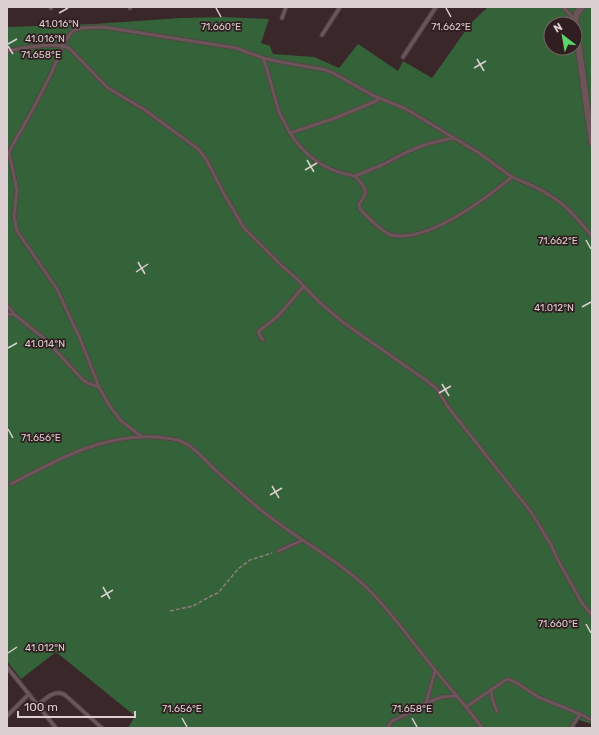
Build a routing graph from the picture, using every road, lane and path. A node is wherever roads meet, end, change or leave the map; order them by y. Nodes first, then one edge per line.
1 (286, 7) edge
2 (340, 7) edge
3 (436, 7) edge
4 (563, 7) edge
5 (582, 7) edge
6 (571, 16) edge
7 (576, 16) edge
8 (282, 18) dead end
9 (322, 35) dead end
10 (63, 45) junction
11 (7, 51) edge
12 (404, 56) dead end
13 (580, 56) edge
14 (263, 58) junction
15 (379, 98) junction
16 (290, 133) junction
17 (453, 138) junction
18 (592, 143) edge
19 (355, 176) junction
20 (512, 177) junction
21 (592, 236) edge
22 (304, 286) junction
23 (7, 305) edge
24 (7, 314) edge
25 (15, 315) junction
26 (263, 340) dead end
27 (99, 387) junction
28 (141, 436) junction
29 (11, 484) dead end
30 (303, 540) junction
31 (278, 551) joint
32 (170, 611) dead end
33 (592, 615) edge
34 (7, 668) edge
35 (435, 671) junction
36 (491, 689) junction
37 (29, 694) junction
38 (457, 696) junction
39 (426, 703) junction
40 (38, 705) junction
41 (466, 707) junction
42 (497, 711) dead end
43 (580, 714) junction
44 (7, 716) edge
45 (592, 720) edge
46 (56, 728) edge
47 (102, 728) edge
48 (387, 728) edge
49 (482, 728) edge
50 (571, 728) edge

1 - 8 lane
2 - 9 lane
3 - 12 lane
4 - 6 lane
5 - 7 street
10 - 11 lane
10 - 14 lane
10 - 22 lane
10 - 27 lane
13 - 18 street
14 - 15 lane
14 - 16 lane
15 - 16 lane
15 - 17 lane
16 - 19 lane
17 - 19 lane
17 - 20 lane
19 - 20 lane
20 - 21 lane
22 - 26 lane
22 - 33 lane
23 - 25 lane
24 - 25 lane
25 - 27 lane
27 - 28 lane
28 - 29 lane
28 - 30 lane
30 - 31 lane
30 - 35 lane
31 - 32 path
34 - 37 lane
35 - 38 lane
35 - 39 lane
36 - 41 lane
36 - 42 lane
36 - 43 lane
37 - 40 lane
37 - 44 lane
38 - 39 lane
38 - 41 lane
39 - 48 lane
40 - 46 lane
40 - 47 lane
41 - 49 lane
43 - 45 lane
43 - 50 lane

